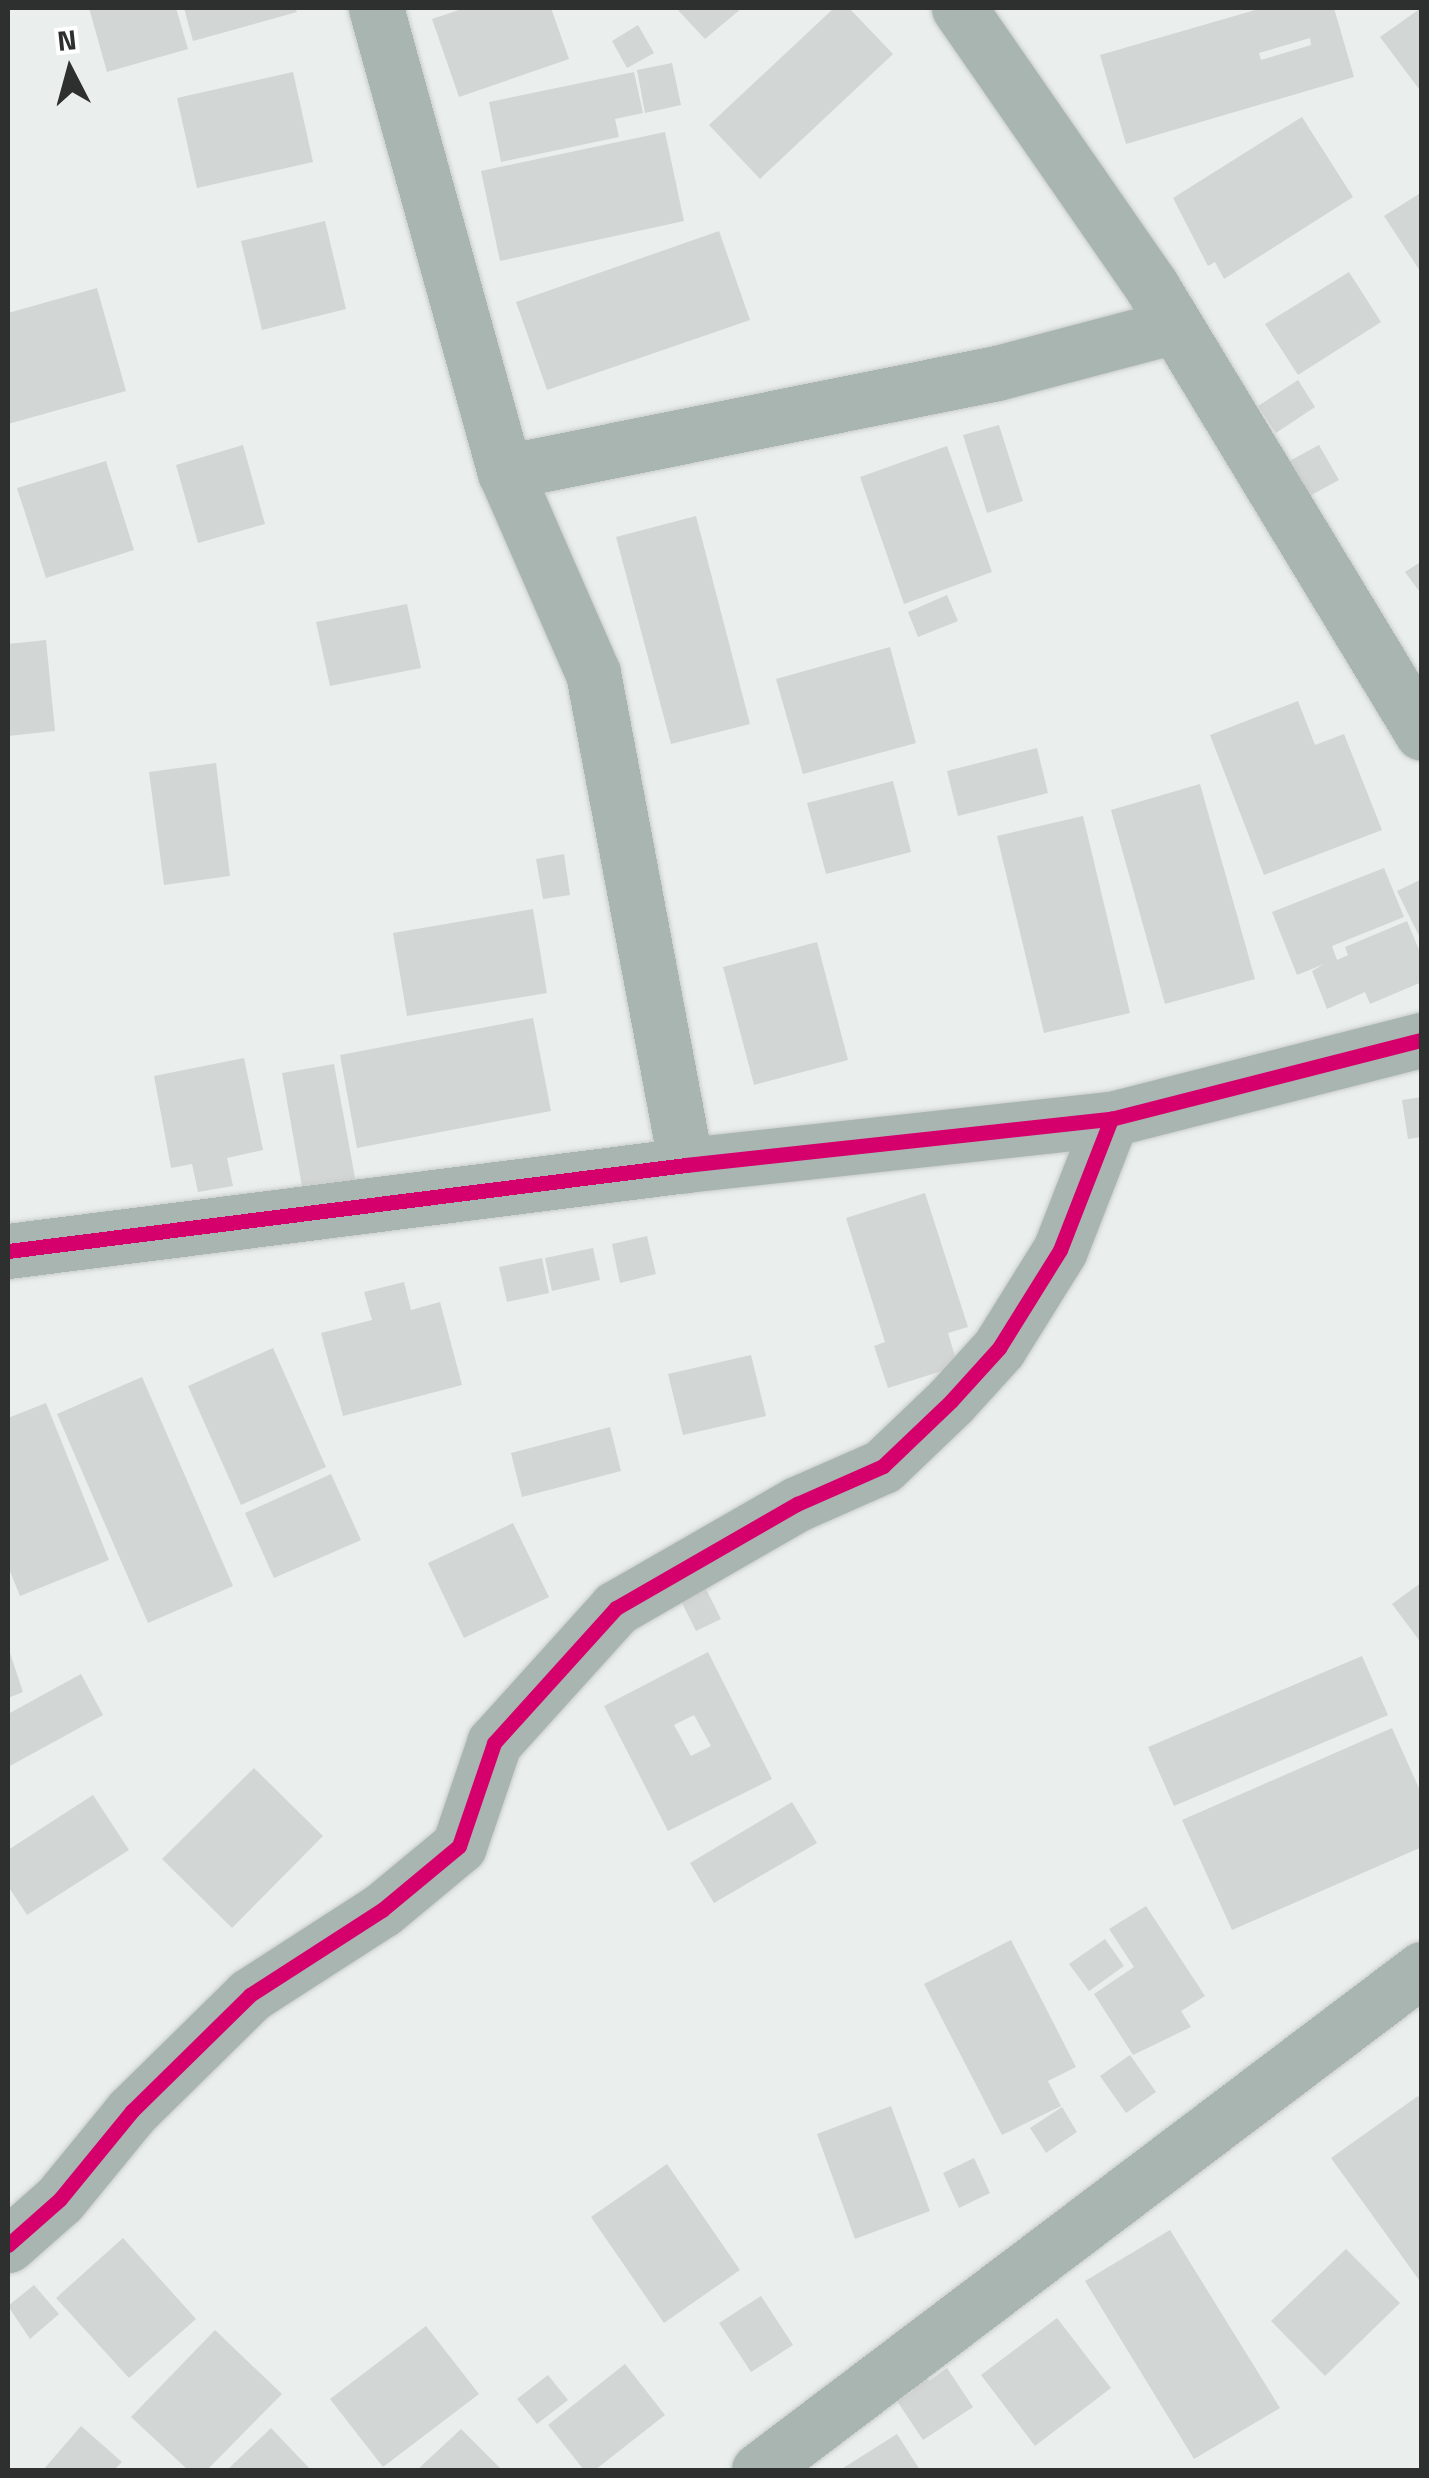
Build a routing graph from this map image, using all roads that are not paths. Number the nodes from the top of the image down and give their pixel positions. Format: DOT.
graph roads {
  1 [pos="376,8"];
  2 [pos="960,8"];
  3 [pos="1175,326"];
  4 [pos="505,472"];
  5 [pos="1422,733"];
  6 [pos="1422,1040"];
  7 [pos="1112,1119"];
  8 [pos="686,1165"];
  9 [pos="8,1251"];
  10 [pos="1422,1969"];
  11 [pos="8,2245"];
  12 [pos="759,2470"];
  1 -- 4 [label="street"];
  2 -- 3 [label="street"];
  3 -- 4 [label="street"];
  3 -- 5 [label="street"];
  4 -- 8 [label="street"];
  6 -- 7 [label="street"];
  7 -- 8 [label="street"];
  7 -- 11 [label="street"];
  8 -- 9 [label="street"];
  10 -- 12 [label="street"];
}
